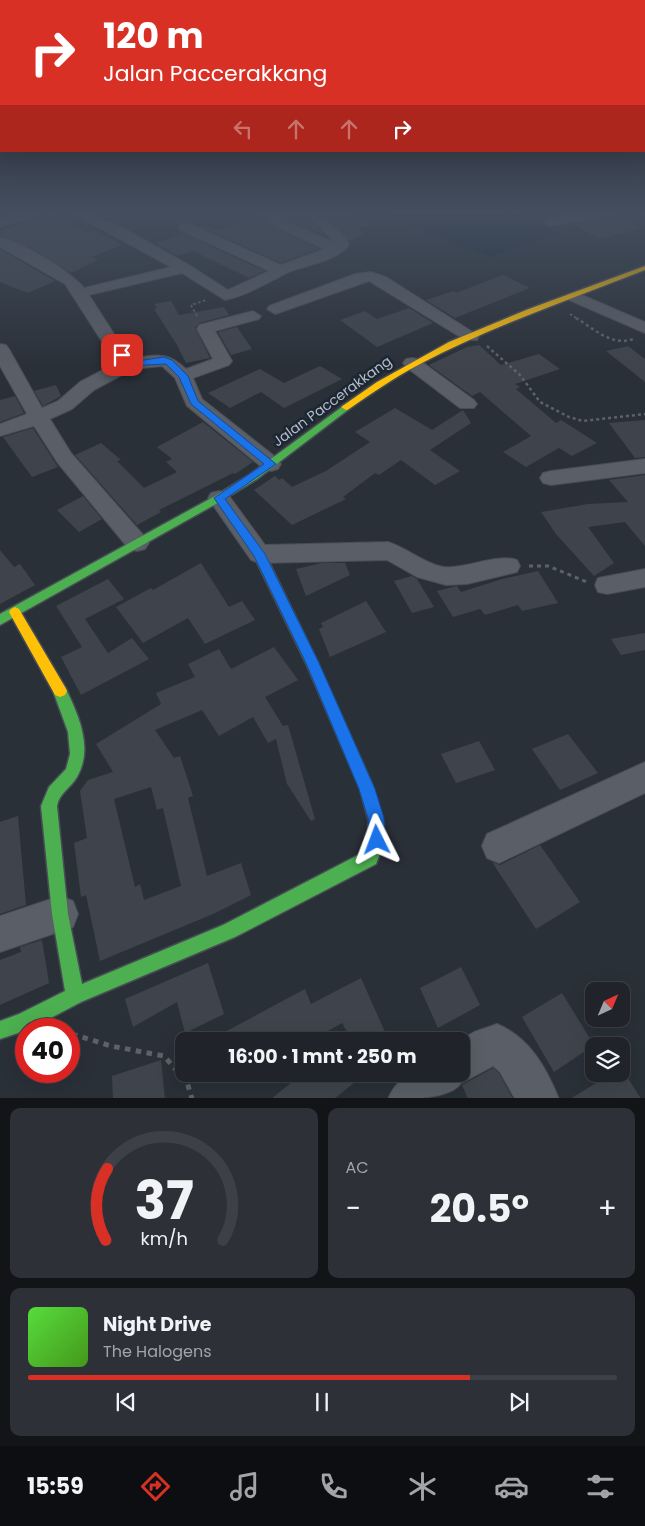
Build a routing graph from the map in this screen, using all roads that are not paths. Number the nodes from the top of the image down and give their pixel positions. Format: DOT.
graph roads {
  1 [pos="43,264"];
  2 [pos="177,264"];
  3 [pos="266,264"];
  4 [pos="301,264"];
  5 [pos="184,268"];
  6 [pos="645,268"];
  7 [pos="281,271"];
  8 [pos="80,293"];
  9 [pos="574,297"];
  10 [pos="275,309"];
  11 [pos="252,316"];
  12 [pos="641,333"];
  13 [pos="471,336"];
  14 [pos="0,349"];
  15 [pos="412,363"];
  16 [pos="129,364"];
  17 [pos="184,376"];
  18 [pos="467,404"];
  19 [pos="38,418"];
  20 [pos="0,430"];
  21 [pos="270,464"];
  22 [pos="645,466"];
  23 [pos="551,478"];
  24 [pos="219,498"];
  25 [pos="137,543"];
  26 [pos="259,554"];
  27 [pos="508,566"];
  28 [pos="645,578"];
  29 [pos="607,585"];
  30 [pos="15,612"];
  31 [pos="0,620"];
  32 [pos="645,777"];
  33 [pos="499,846"];
  34 [pos="60,914"];
  35 [pos="0,934"];
  36 [pos="75,996"];
  37 [pos="0,1030"];
  38 [pos="470,1057"];
  39 [pos="432,1082"];
  40 [pos="409,1098"];
  41 [pos="538,1098"];
  1 -- 8 [label="street"];
  2 -- 5 [label="street"];
  3 -- 7 [label="street"];
  4 -- 7 [label="street"];
  5 -- 7 [label="street"];
  5 -- 8 [label="street"];
  6 -- 9 [label="main road, Jalan Paccerakkang"];
  8 -- 16 [label="street"];
  9 -- 12 [label="street"];
  9 -- 13 [label="main road, Jalan Paccerakkang"];
  10 -- 13 [label="street"];
  11 -- 17 [label="street"];
  13 -- 15 [label="main road, Jalan Paccerakkang"];
  14 -- 19 [label="street"];
  15 -- 18 [label="street"];
  15 -- 21 [label="main road, Jalan Paccerakkang"];
  16 -- 17 [label="street"];
  16 -- 19 [label="street"];
  17 -- 21 [label="street"];
  19 -- 20 [label="street"];
  19 -- 25 [label="street"];
  21 -- 24 [label="main road, Jalan Paccerakkang"];
  22 -- 23 [label="street"];
  24 -- 25 [label="main road, Jalan Paccerakkang"];
  24 -- 26 [label="street"];
  25 -- 30 [label="main road, Jalan Paccerakkang"];
  26 -- 27 [label="street"];
  26 -- 36 [label="main road"];
  28 -- 29 [label="street"];
  30 -- 31 [label="main road, Jalan Paccerakkang"];
  30 -- 34 [label="main road"];
  32 -- 33 [label="street"];
  34 -- 35 [label="street"];
  34 -- 36 [label="main road"];
  36 -- 37 [label="main road"];
  38 -- 41 [label="street"];
  39 -- 40 [label="street"];
}
